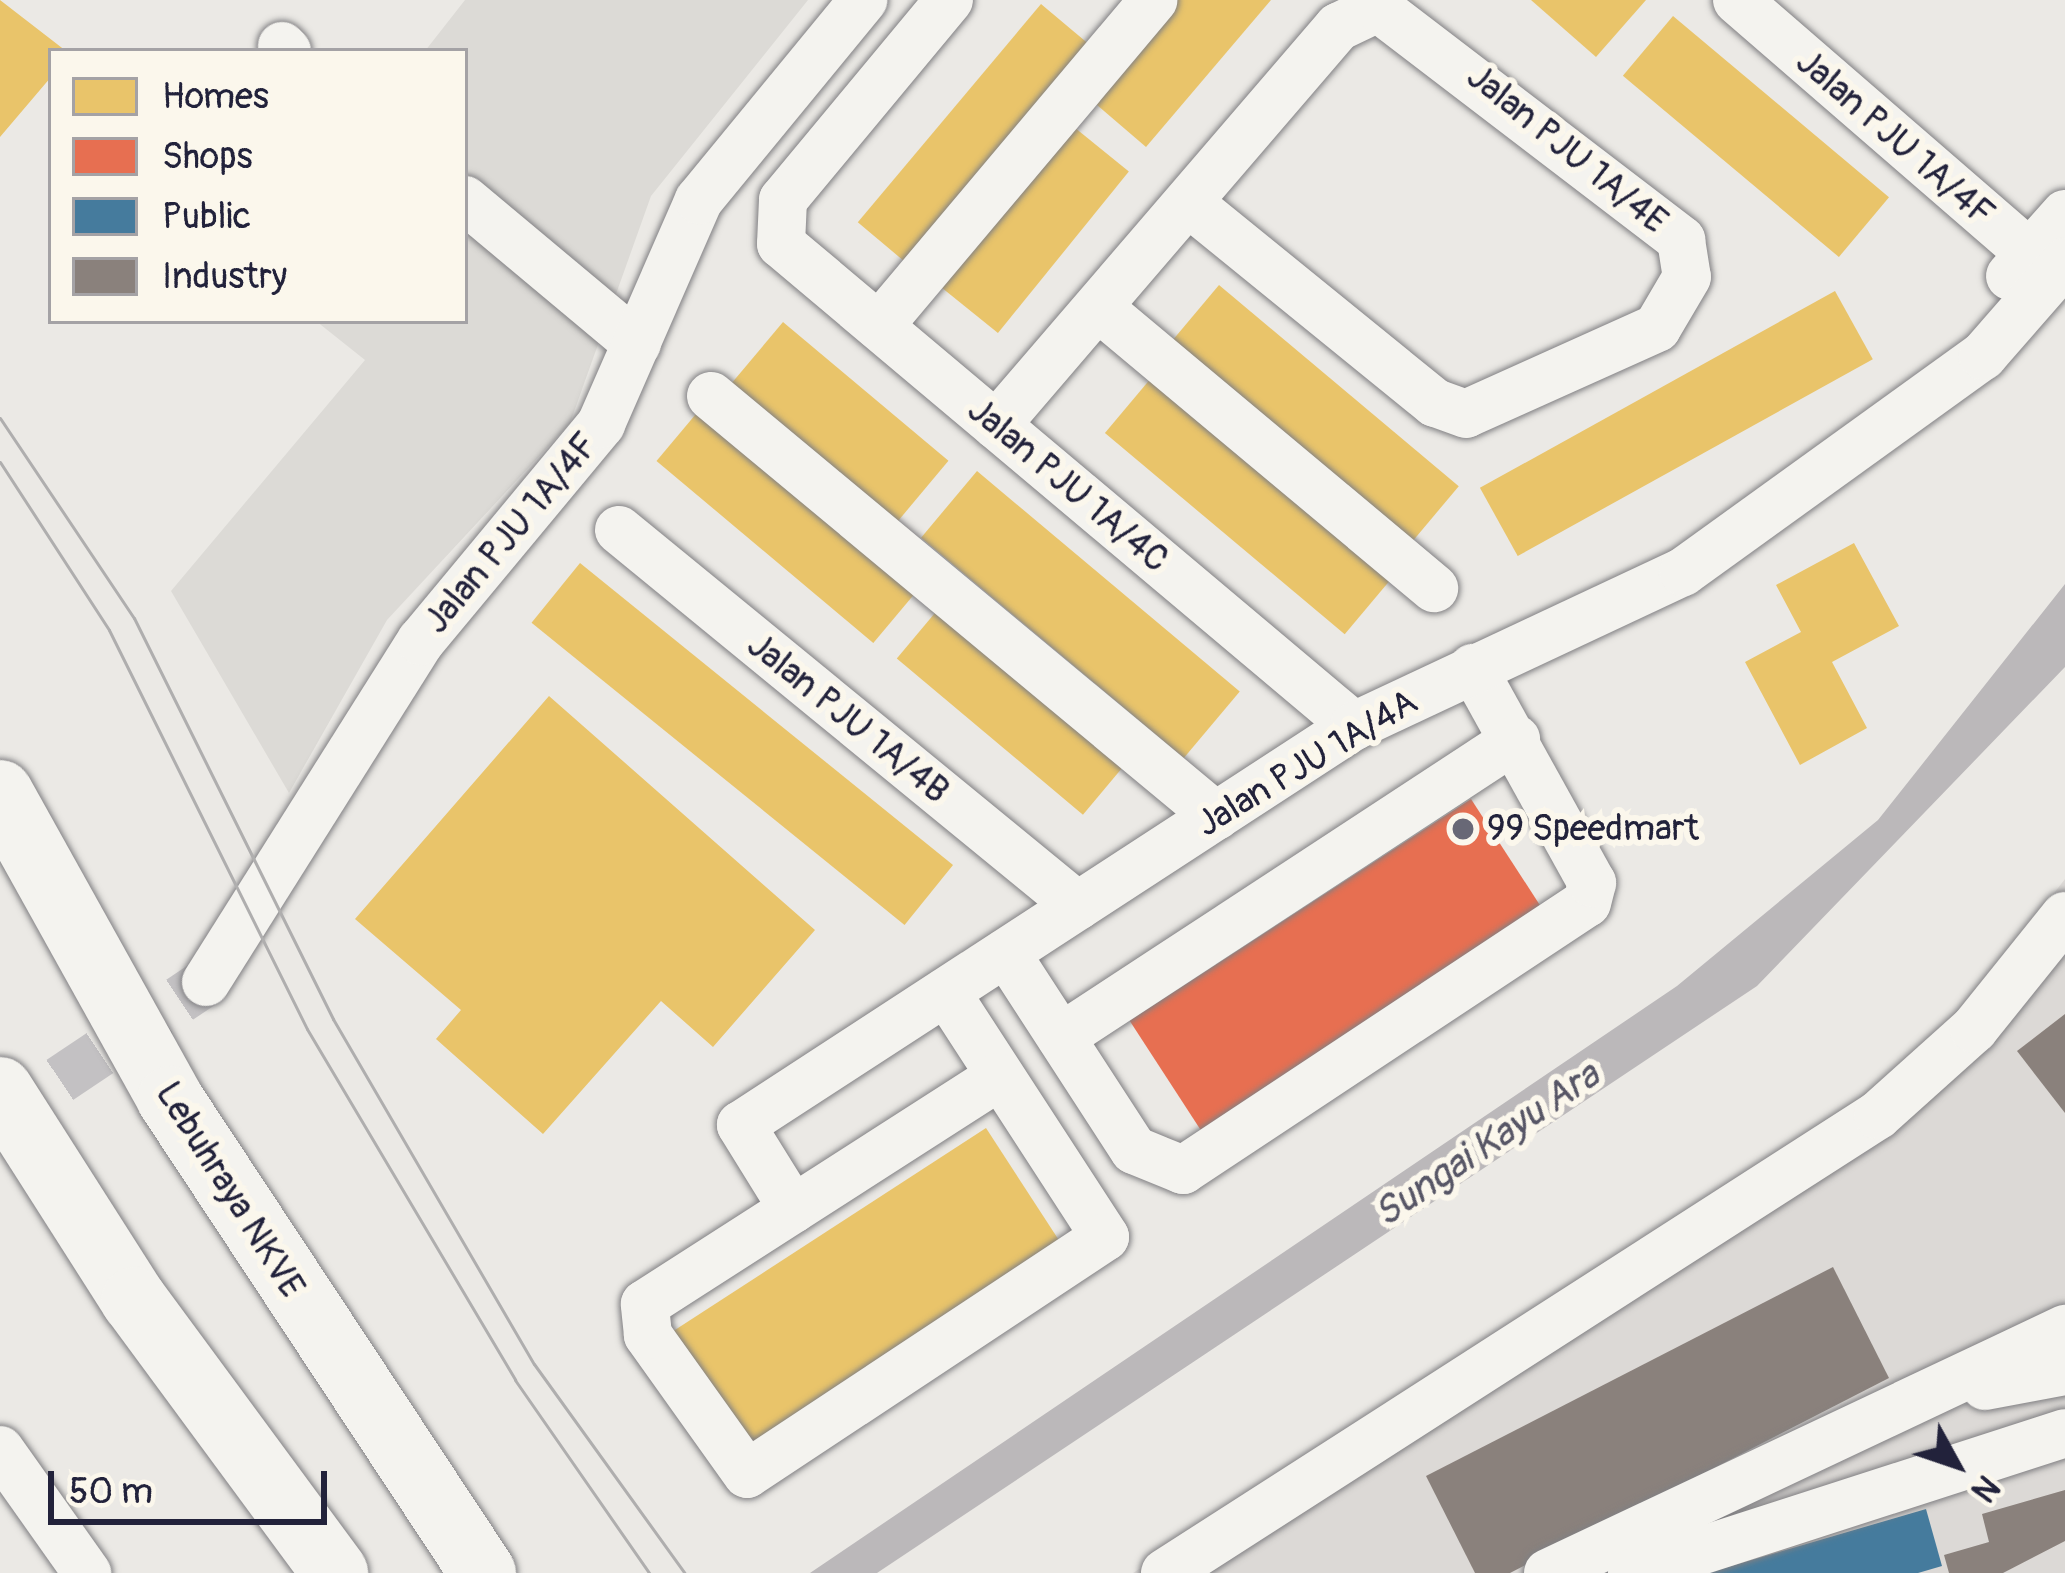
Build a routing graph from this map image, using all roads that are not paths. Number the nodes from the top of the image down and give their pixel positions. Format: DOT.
graph roads {
  1 [pos="862,0"];
  2 [pos="949,0"];
  3 [pos="1154,0"];
  4 [pos="1737,0"];
  5 [pos="2065,199"];
  6 [pos="468,203"];
  7 [pos="1189,203"];
  8 [pos="1978,211"];
  9 [pos="2065,214"];
  10 [pos="2049,264"];
  11 [pos="1985,304"];
  12 [pos="1099,308"];
  13 [pos="879,326"];
  14 [pos="637,344"];
  15 [pos="1940,379"];
  16 [pos="711,396"];
  17 [pos="996,425"];
  18 [pos="619,530"];
  19 [pos="1434,588"];
  20 [pos="1473,668"];
  21 [pos="1354,726"];
  22 [pos="1516,739"];
  23 [pos="0,793"];
  24 [pos="1216,816"];
  25 [pos="1078,906"];
  26 [pos="2065,916"];
  27 [pos="1006,953"];
  28 [pos="212,966"];
  29 [pos="946,992"];
  30 [pos="1061,1037"];
  31 [pos="998,1077"];
  32 [pos="0,1090"];
  33 [pos="793,1209"];
  34 [pos="2065,1328"];
  35 [pos="2065,1370"];
  36 [pos="1916,1400"];
  37 [pos="2065,1433"];
  38 [pos="0,1450"];
  39 [pos="87,1573"];
  40 [pos="335,1573"];
  41 [pos="483,1573"];
  42 [pos="1165,1573"];
  43 [pos="1548,1573"];
  44 [pos="1632,1573"];
  1 -- 14 [label="street, Jalan PJU 1A/4F"];
  2 -- 13 [label="street, Jalan PJU 1A/4C"];
  3 -- 13 [label="street"];
  4 -- 8 [label="street, Jalan PJU 1A/4F"];
  5 -- 8 [label="street"];
  6 -- 14 [label="street"];
  7 -- 7 [label="street, Jalan PJU 1A/4E"];
  7 -- 12 [label="street, Jalan PJU 1A/4E"];
  8 -- 10 [label="street, Jalan PJU 1A/4F"];
  8 -- 11 [label="street"];
  9 -- 10 [label="street, Jalan PJU 1A/4A"];
  10 -- 11 [label="street, Jalan PJU 1A/4A"];
  10 -- 15 [label="street, Jalan PJU 1A/4A"];
  11 -- 15 [label="street, Jalan PJU 1A/4A"];
  12 -- 17 [label="street, Jalan PJU 1A/4E"];
  12 -- 19 [label="street"];
  13 -- 17 [label="street, Jalan PJU 1A/4C"];
  14 -- 28 [label="street, Jalan PJU 1A/4F"];
  15 -- 20 [label="street, Jalan PJU 1A/4A"];
  16 -- 24 [label="street"];
  17 -- 21 [label="street, Jalan PJU 1A/4C"];
  18 -- 25 [label="street, Jalan PJU 1A/4B"];
  20 -- 21 [label="street, Jalan PJU 1A/4A"];
  20 -- 22 [label="street"];
  21 -- 24 [label="street, Jalan PJU 1A/4A"];
  22 -- 30 [label="street"];
  22 -- 30 [label="street"];
  23 -- 41 [label="highway, Lebuhraya NKVE"];
  24 -- 25 [label="street, Jalan PJU 1A/4A"];
  25 -- 27 [label="street, Jalan PJU 1A/4A"];
  26 -- 42 [label="street"];
  27 -- 29 [label="street, Jalan PJU 1A/4A"];
  27 -- 30 [label="street"];
  29 -- 31 [label="street"];
  29 -- 33 [label="street, Jalan PJU 1A/4A"];
  31 -- 33 [label="street"];
  31 -- 33 [label="street"];
  32 -- 40 [label="highway"];
  34 -- 36 [label="street"];
  35 -- 36 [label="street"];
  36 -- 43 [label="street"];
  37 -- 44 [label="street"];
  38 -- 39 [label="street"];
}
